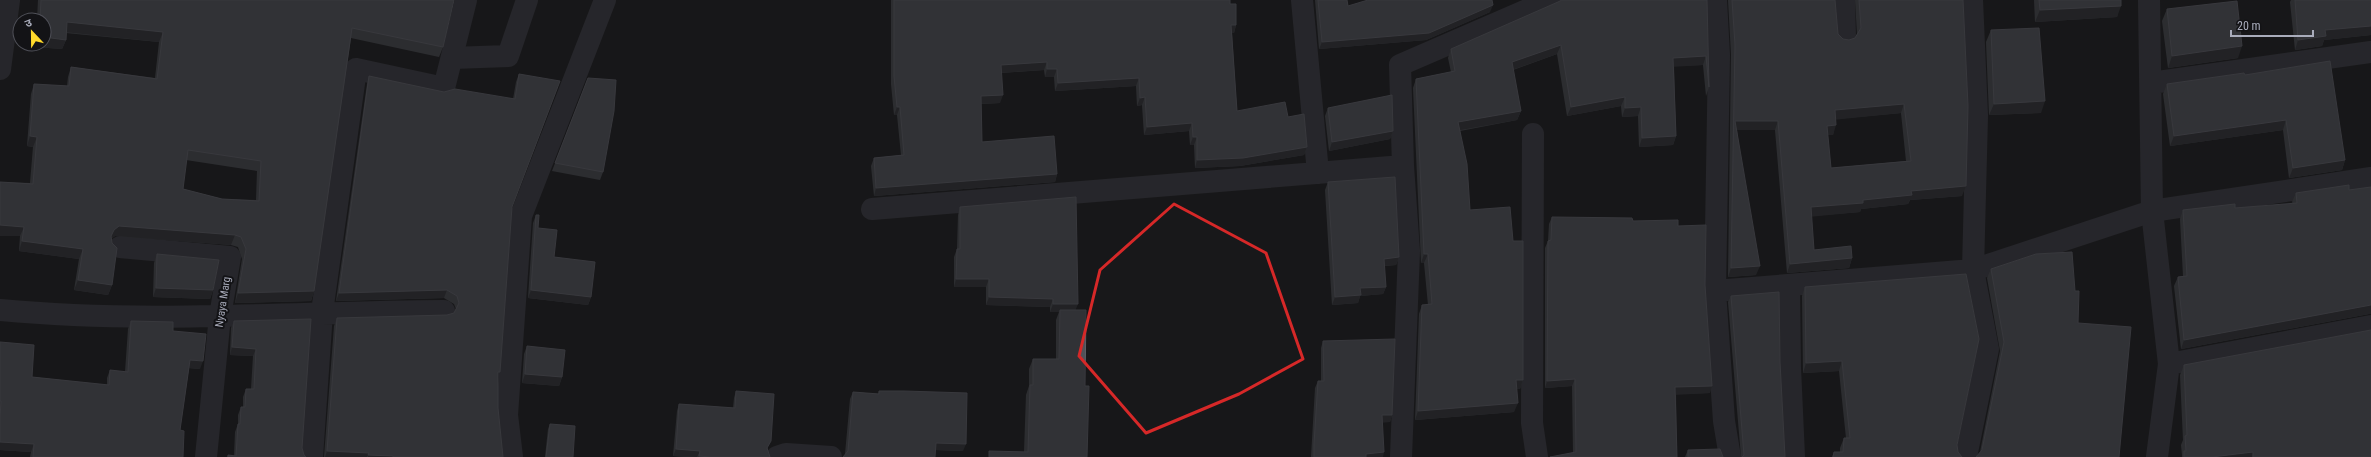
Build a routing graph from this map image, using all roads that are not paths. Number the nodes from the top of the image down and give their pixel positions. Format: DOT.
graph roads {
  1 [pos="9,0"];
  2 [pos="466,0"];
  3 [pos="527,0"];
  4 [pos="605,0"];
  5 [pos="1302,0"];
  6 [pos="1550,0"];
  7 [pos="1716,0"];
  8 [pos="1844,0"];
  9 [pos="1972,0"];
  10 [pos="2149,0"];
  11 [pos="1845,37"];
  12 [pos="2371,52"];
  13 [pos="452,58"];
  14 [pos="0,69"];
  15 [pos="2151,83"];
  16 [pos="1533,134"];
  17 [pos="1403,166"];
  18 [pos="1318,173"];
  19 [pos="2371,178"];
  20 [pos="872,209"];
  21 [pos="2152,211"];
  22 [pos="120,247"];
  23 [pos="1973,270"];
  24 [pos="1789,287"];
  25 [pos="1715,291"];
  26 [pos="0,310"];
  27 [pos="444,311"];
  28 [pos="322,312"];
  29 [pos="220,316"];
  30 [pos="2371,326"];
  31 [pos="2168,364"];
  32 [pos="206,457"];
  33 [pos="312,457"];
  34 [pos="512,457"];
  35 [pos="777,457"];
  36 [pos="831,457"];
  37 [pos="1400,457"];
  38 [pos="1538,457"];
  39 [pos="1730,457"];
  40 [pos="1794,457"];
  41 [pos="1966,457"];
  42 [pos="2157,457"];
  1 -- 14 [label="street"];
  2 -- 13 [label="street"];
  3 -- 13 [label="street"];
  4 -- 34 [label="street"];
  5 -- 18 [label="street"];
  6 -- 17 [label="street"];
  7 -- 25 [label="street"];
  8 -- 11 [label="street"];
  9 -- 23 [label="street"];
  10 -- 15 [label="street"];
  12 -- 15 [label="street"];
  13 -- 28 [label="street"];
  15 -- 21 [label="street"];
  16 -- 38 [label="street"];
  17 -- 18 [label="street"];
  17 -- 37 [label="street"];
  18 -- 20 [label="street"];
  19 -- 21 [label="street"];
  21 -- 23 [label="street"];
  21 -- 31 [label="street"];
  22 -- 29 [label="street, Nyaya Marg"];
  23 -- 24 [label="street"];
  23 -- 41 [label="street"];
  24 -- 25 [label="street"];
  24 -- 40 [label="street"];
  25 -- 39 [label="street"];
  26 -- 29 [label="street"];
  27 -- 28 [label="street"];
  28 -- 29 [label="street"];
  28 -- 33 [label="street"];
  29 -- 32 [label="street, Nyaya Marg"];
  30 -- 31 [label="street"];
  31 -- 42 [label="street"];
  35 -- 36 [label="street"];
}
